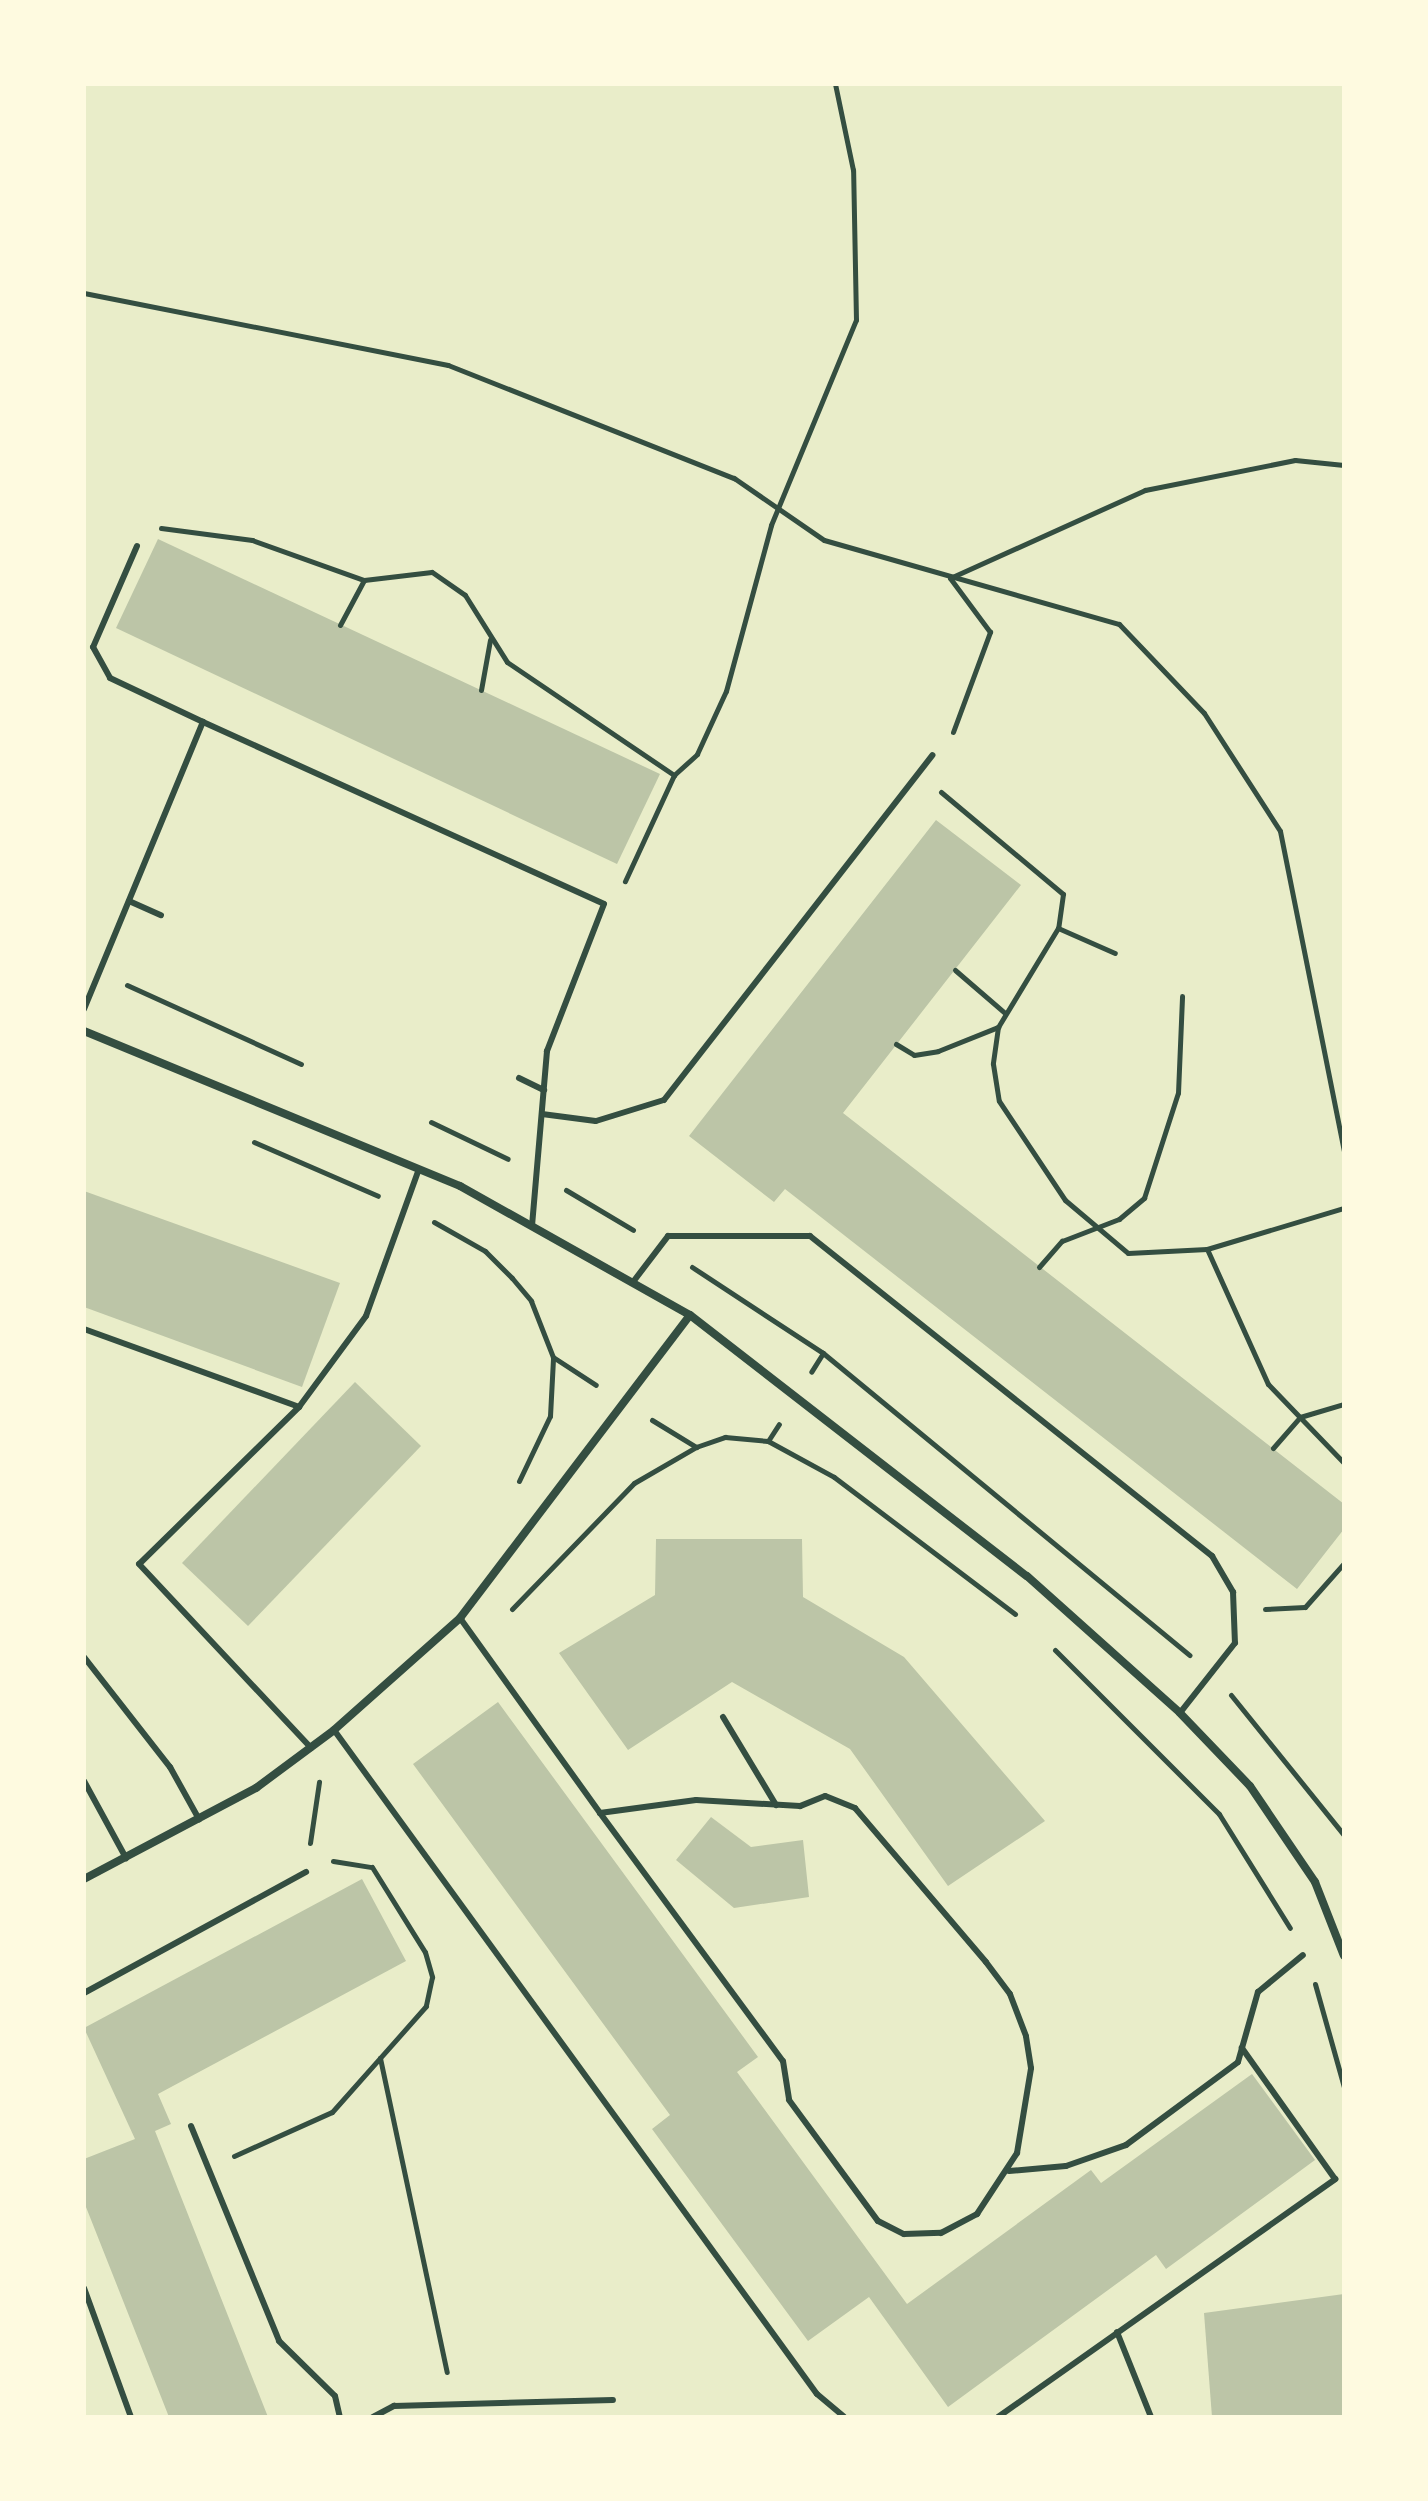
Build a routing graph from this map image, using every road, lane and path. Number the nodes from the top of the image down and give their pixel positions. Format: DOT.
graph roads {
  1 [pos="835,84"];
  2 [pos="84,293"];
  3 [pos="1344,465"];
  4 [pos="781,511"];
  5 [pos="137,546"];
  6 [pos="950,578"];
  7 [pos="364,580"];
  8 [pos="340,625"];
  9 [pos="490,639"];
  10 [pos="481,690"];
  11 [pos="203,722"];
  12 [pos="933,755"];
  13 [pos="918,774"];
  14 [pos="674,775"];
  15 [pos="129,901"];
  16 [pos="604,904"];
  17 [pos="161,915"];
  18 [pos="1058,928"];
  19 [pos="1115,953"];
  20 [pos="955,970"];
  21 [pos="99,972"];
  22 [pos="1182,996"];
  23 [pos="84,1009"];
  24 [pos="1005,1014"];
  25 [pos="998,1027"];
  26 [pos="84,1031"];
  27 [pos="896,1044"];
  28 [pos="301,1064"];
  29 [pos="519,1078"];
  30 [pos="544,1090"];
  31 [pos="542,1114"];
  32 [pos="1344,1151"];
  33 [pos="419,1169"];
  34 [pos="1344,1208"];
  35 [pos="532,1225"];
  36 [pos="1089,1225"];
  37 [pos="1207,1249"];
  38 [pos="1039,1267"];
  39 [pos="633,1282"];
  40 [pos="690,1315"];
  41 [pos="84,1329"];
  42 [pos="823,1353"];
  43 [pos="553,1357"];
  44 [pos="1344,1404"];
  45 [pos="299,1407"];
  46 [pos="1300,1417"];
  47 [pos="768,1441"];
  48 [pos="1273,1448"];
  49 [pos="1344,1463"];
  50 [pos="510,1496"];
  51 [pos="1344,1563"];
  52 [pos="1234,1610"];
  53 [pos="1019,1617"];
  54 [pos="460,1618"];
  55 [pos="1043,1637"];
  56 [pos="84,1657"];
  57 [pos="1211,1673"];
  58 [pos="1180,1713"];
  59 [pos="723,1717"];
  60 [pos="334,1730"];
  61 [pos="311,1748"];
  62 [pos="84,1781"];
  63 [pos="320,1781"];
  64 [pos="776,1805"];
  65 [pos="600,1813"];
  66 [pos="199,1819"];
  67 [pos="1344,1835"];
  68 [pos="126,1859"];
  69 [pos="306,1872"];
  70 [pos="84,1879"];
  71 [pos="1303,1955"];
  72 [pos="1344,1956"];
  73 [pos="84,1993"];
  74 [pos="1242,2048"];
  75 [pos="380,2058"];
  76 [pos="1344,2087"];
  77 [pos="191,2126"];
  78 [pos="207,2166"];
  79 [pos="1009,2171"];
  80 [pos="84,2288"];
  81 [pos="1117,2332"];
  82 [pos="613,2400"];
  83 [pos="447,2404"];
  84 [pos="131,2417"];
  85 [pos="340,2417"];
  86 [pos="373,2417"];
  87 [pos="844,2417"];
  88 [pos="998,2417"];
  89 [pos="1151,2417"];
  1 -- 4 [label="path"];
  2 -- 4 [label="path"];
  3 -- 6 [label="path"];
  4 -- 6 [label="path"];
  4 -- 14 [label="path"];
  5 -- 7 [label="path"];
  5 -- 11 [label="lane"];
  6 -- 12 [label="path"];
  6 -- 32 [label="path"];
  7 -- 8 [label="path"];
  7 -- 9 [label="path"];
  9 -- 10 [label="path"];
  9 -- 14 [label="path"];
  11 -- 15 [label="lane"];
  11 -- 16 [label="lane"];
  12 -- 13 [label="lane"];
  13 -- 18 [label="path"];
  13 -- 31 [label="lane"];
  14 -- 16 [label="path"];
  15 -- 17 [label="lane"];
  15 -- 21 [label="lane"];
  16 -- 30 [label="lane"];
  18 -- 19 [label="path"];
  18 -- 24 [label="path"];
  20 -- 24 [label="path"];
  21 -- 23 [label="lane"];
  21 -- 28 [label="path"];
  22 -- 36 [label="path"];
  24 -- 25 [label="path"];
  25 -- 27 [label="path"];
  25 -- 36 [label="path"];
  26 -- 33 [label="street"];
  29 -- 30 [label="lane"];
  30 -- 31 [label="lane"];
  31 -- 35 [label="lane"];
  33 -- 35 [label="street"];
  33 -- 45 [label="lane"];
  34 -- 37 [label="path"];
  35 -- 39 [label="street"];
  36 -- 37 [label="path"];
  36 -- 38 [label="path"];
  37 -- 46 [label="path"];
  39 -- 40 [label="street"];
  39 -- 52 [label="lane"];
  40 -- 54 [label="street"];
  40 -- 58 [label="street"];
  41 -- 45 [label="lane"];
  42 -- 57 [label="path"];
  43 -- 50 [label="path"];
  44 -- 46 [label="path"];
  45 -- 61 [label="lane"];
  46 -- 48 [label="path"];
  46 -- 49 [label="path"];
  47 -- 53 [label="path"];
  51 -- 52 [label="path"];
  52 -- 57 [label="lane"];
  54 -- 60 [label="street"];
  54 -- 65 [label="lane"];
  55 -- 71 [label="path"];
  56 -- 66 [label="lane"];
  57 -- 58 [label="lane"];
  57 -- 67 [label="path"];
  58 -- 72 [label="street"];
  59 -- 64 [label="lane"];
  60 -- 61 [label="street"];
  60 -- 87 [label="lane"];
  61 -- 66 [label="street"];
  62 -- 68 [label="lane"];
  63 -- 69 [label="path"];
  64 -- 65 [label="lane"];
  64 -- 79 [label="lane"];
  65 -- 79 [label="lane"];
  66 -- 68 [label="street"];
  68 -- 70 [label="street"];
  69 -- 73 [label="lane"];
  69 -- 75 [label="path"];
  71 -- 74 [label="lane"];
  71 -- 76 [label="path"];
  74 -- 79 [label="lane"];
  74 -- 81 [label="lane"];
  75 -- 78 [label="path"];
  75 -- 83 [label="path"];
  77 -- 78 [label="lane"];
  78 -- 85 [label="lane"];
  80 -- 84 [label="lane"];
  81 -- 88 [label="lane"];
  81 -- 89 [label="lane"];
  82 -- 83 [label="lane"];
  83 -- 86 [label="lane"];
}
